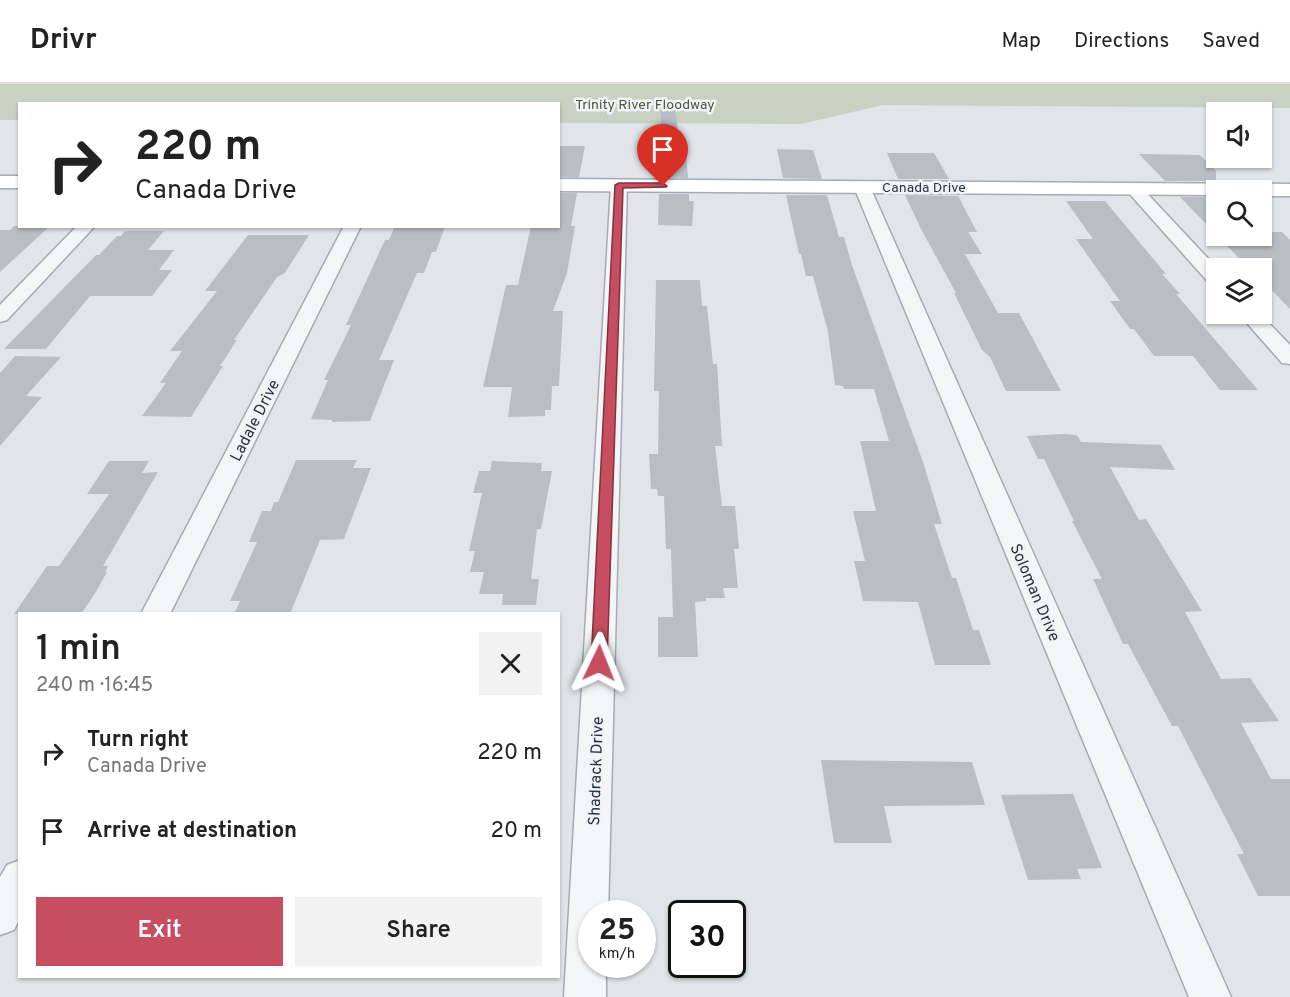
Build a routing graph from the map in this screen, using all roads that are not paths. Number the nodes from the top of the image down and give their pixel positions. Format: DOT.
graph roads {
  1 [pos="0,182"];
  2 [pos="18,182"];
  3 [pos="560,185"];
  4 [pos="619,185"];
  5 [pos="862,187"];
  6 [pos="1134,189"];
  7 [pos="1290,190"];
  8 [pos="85,228"];
  9 [pos="352,228"];
  10 [pos="1206,268"];
  11 [pos="0,316"];
  12 [pos="1258,324"];
  13 [pos="1290,358"];
  14 [pos="156,612"];
  15 [pos="18,882"];
  16 [pos="0,916"];
  17 [pos="585,997"];
  18 [pos="1210,997"];
  1 -- 2 [label="street"];
  3 -- 4 [label="street, Canada Drive"];
  4 -- 5 [label="street, Canada Drive"];
  4 -- 17 [label="street, Shadrack Drive"];
  5 -- 6 [label="street, Canada Drive"];
  5 -- 18 [label="street, Soloman Drive"];
  6 -- 7 [label="street, Canada Drive"];
  6 -- 10 [label="street"];
  8 -- 11 [label="street"];
  9 -- 14 [label="street, Ladale Drive"];
  12 -- 13 [label="street"];
  15 -- 16 [label="street"];
}
